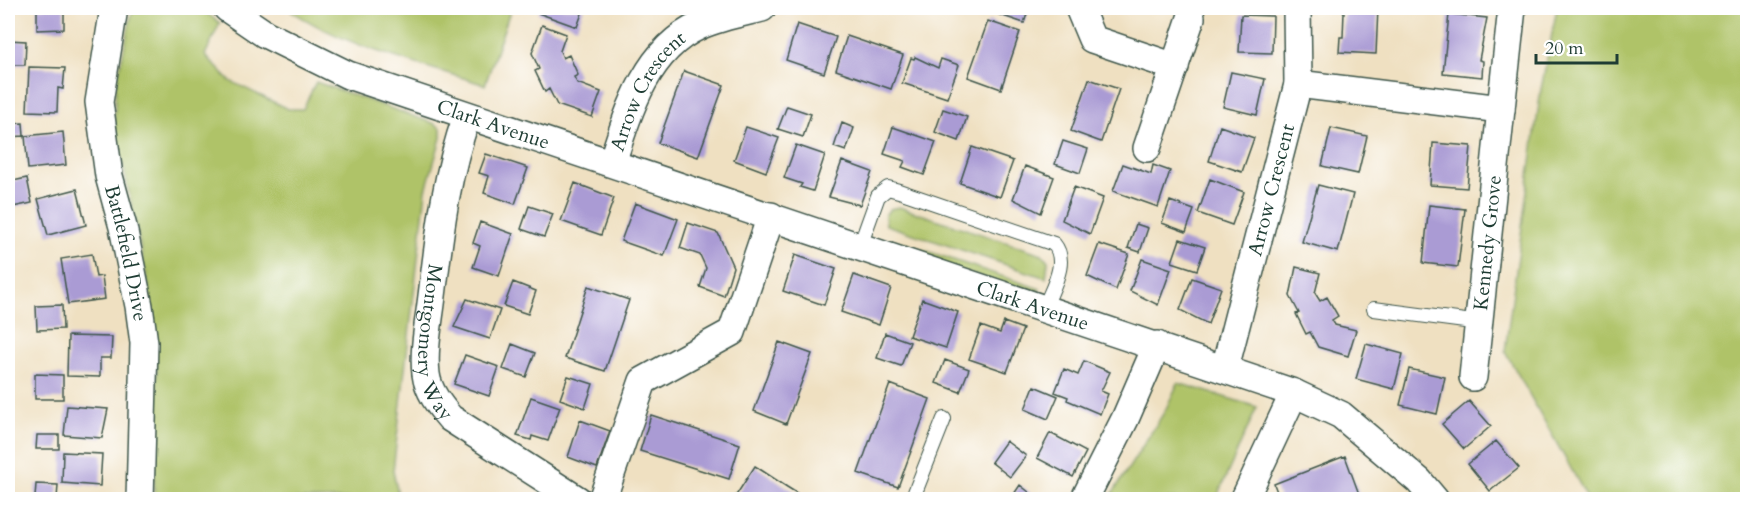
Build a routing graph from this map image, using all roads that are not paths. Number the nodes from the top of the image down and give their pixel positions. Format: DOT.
graph roads {
  1 [pos="114,8"];
  2 [pos="227,8"];
  3 [pos="762,8"];
  4 [pos="1079,8"];
  5 [pos="1298,8"];
  6 [pos="1512,8"];
  7 [pos="1191,18"];
  8 [pos="1175,67"];
  9 [pos="1298,84"];
  10 [pos="1501,109"];
  11 [pos="467,116"];
  12 [pos="1147,148"];
  13 [pos="612,163"];
  14 [pos="771,216"];
  15 [pos="860,246"];
  16 [pos="1045,308"];
  17 [pos="1374,309"];
  18 [pos="1480,323"];
  19 [pos="1157,345"];
  20 [pos="1225,368"];
  21 [pos="1473,377"];
  22 [pos="1294,393"];
  23 [pos="944,419"];
  24 [pos="140,500"];
  25 [pos="578,500"];
  26 [pos="602,500"];
  27 [pos="912,500"];
  28 [pos="1084,500"];
  29 [pos="1244,500"];
  30 [pos="1435,500"];
  1 -- 24 [label="street, Battlefield Drive"];
  2 -- 11 [label="street, Clark Avenue"];
  3 -- 13 [label="street, Arrow Crescent"];
  4 -- 8 [label="street"];
  5 -- 9 [label="street, Arrow Crescent"];
  6 -- 10 [label="street, Kennedy Grove"];
  7 -- 8 [label="street"];
  8 -- 12 [label="street"];
  9 -- 10 [label="street"];
  9 -- 20 [label="street, Arrow Crescent"];
  10 -- 18 [label="street, Kennedy Grove"];
  11 -- 13 [label="street, Clark Avenue"];
  11 -- 25 [label="street, Montgomery Way"];
  13 -- 14 [label="street, Clark Avenue"];
  14 -- 15 [label="street, Clark Avenue"];
  14 -- 26 [label="street"];
  15 -- 16 [label="street, Clark Avenue"];
  15 -- 16 [label="lane"];
  16 -- 19 [label="street, Clark Avenue"];
  17 -- 18 [label="lane"];
  18 -- 21 [label="street, Kennedy Grove"];
  19 -- 20 [label="street, Clark Avenue"];
  19 -- 28 [label="street"];
  20 -- 22 [label="street, Clark Avenue"];
  22 -- 29 [label="street"];
  22 -- 30 [label="street, Clark Avenue"];
  23 -- 27 [label="lane"];
}
